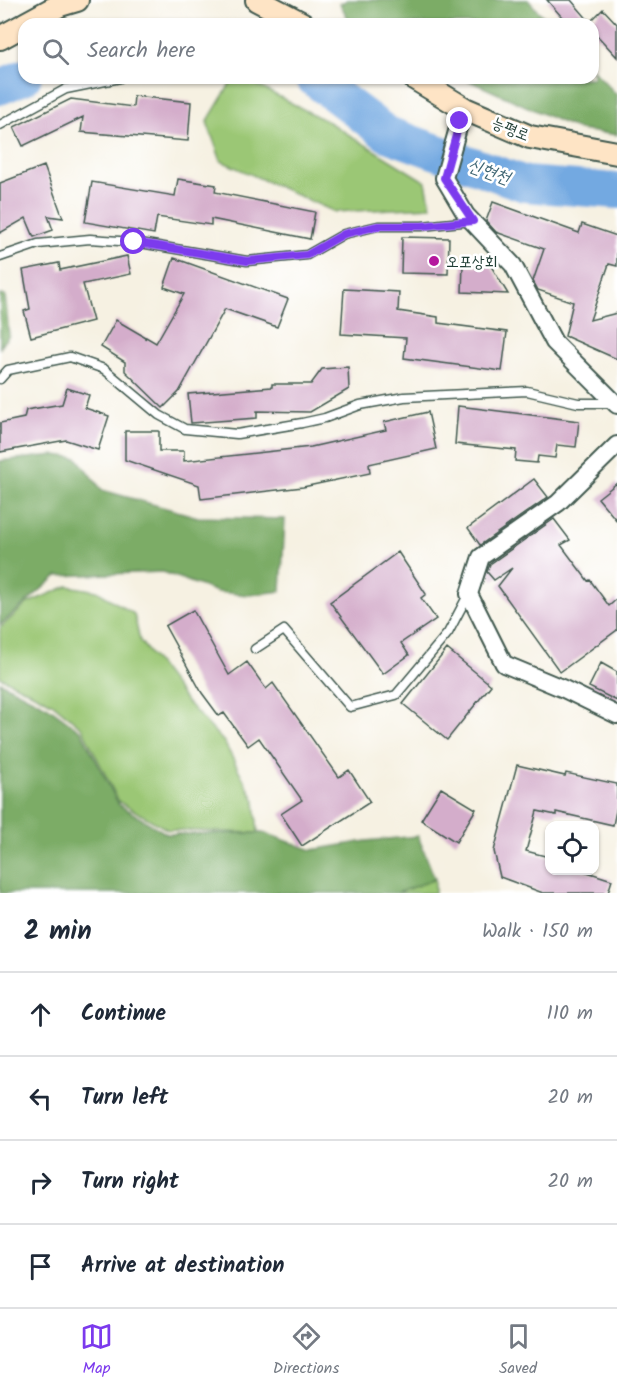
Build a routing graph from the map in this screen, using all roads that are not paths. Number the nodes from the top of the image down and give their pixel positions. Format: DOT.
graph roads {
  1 [pos="77,0"];
  2 [pos="257,0"];
  3 [pos="36,18"];
  4 [pos="292,18"];
  5 [pos="18,28"];
  6 [pos="0,38"];
  7 [pos="91,84"];
  8 [pos="422,84"];
  9 [pos="463,115"];
  10 [pos="0,125"];
  11 [pos="617,153"];
  12 [pos="473,221"];
  13 [pos="0,257"];
  14 [pos="0,379"];
  15 [pos="616,404"];
  16 [pos="617,445"];
  17 [pos="469,594"];
  18 [pos="255,649"];
  19 [pos="617,715"];
  1 -- 3 [label="main road"];
  2 -- 4 [label="main road"];
  5 -- 6 [label="main road"];
  7 -- 10 [label="lane"];
  8 -- 9 [label="main road, 능평로"];
  9 -- 11 [label="main road, 능평로"];
  9 -- 12 [label="street"];
  12 -- 13 [label="lane"];
  12 -- 15 [label="street"];
  14 -- 15 [label="lane"];
  16 -- 17 [label="street"];
  17 -- 18 [label="lane"];
  17 -- 19 [label="street"];
}
